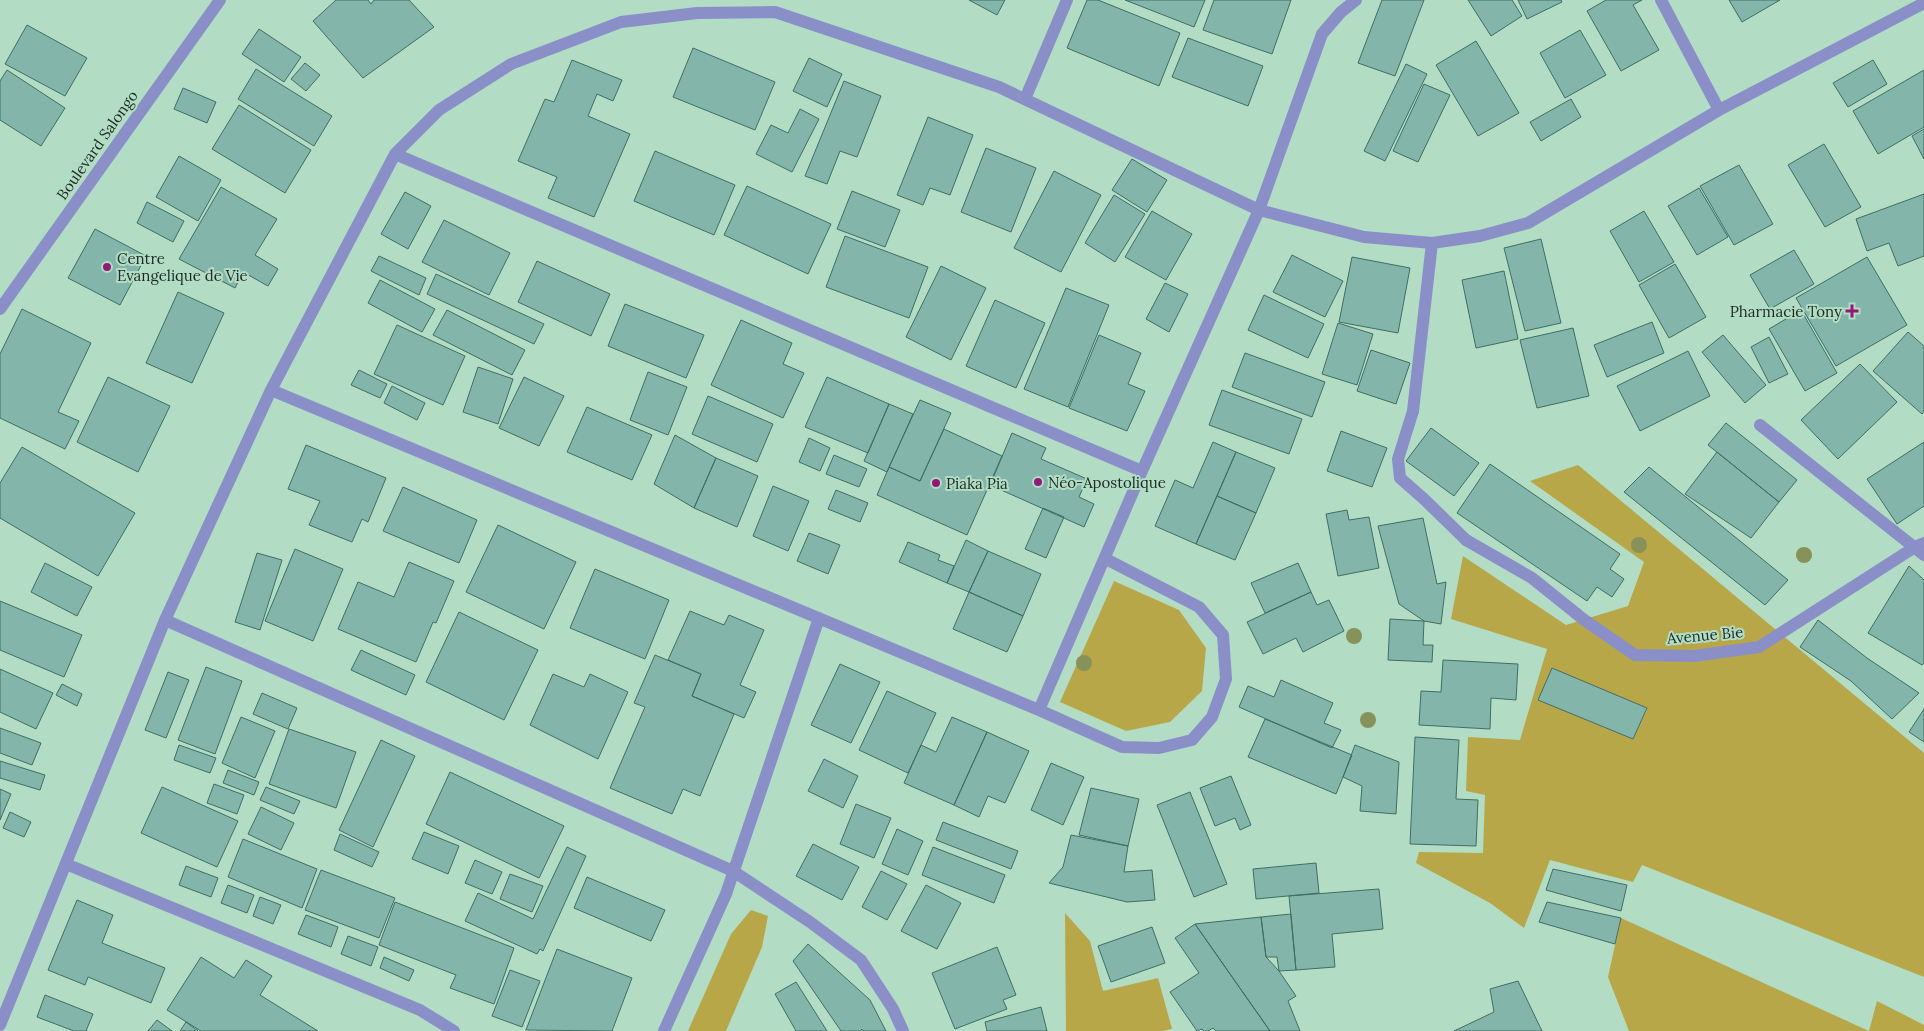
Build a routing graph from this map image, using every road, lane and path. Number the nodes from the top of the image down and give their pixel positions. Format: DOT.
graph roads {
  1 [pos="220,0"];
  2 [pos="780,0"];
  3 [pos="1067,0"];
  4 [pos="1356,0"];
  5 [pos="1661,0"];
  6 [pos="1924,3"];
  7 [pos="775,12"];
  8 [pos="1025,99"];
  9 [pos="1718,110"];
  10 [pos="396,154"];
  11 [pos="1259,210"];
  12 [pos="1432,243"];
  13 [pos="0,309"];
  14 [pos="271,390"];
  15 [pos="1760,425"];
  16 [pos="1142,471"];
  17 [pos="1921,548"];
  18 [pos="1106,559"];
  19 [pos="819,618"];
  20 [pos="165,620"];
  21 [pos="1039,710"];
  22 [pos="66,864"];
  23 [pos="733,870"];
  24 [pos="0,1025"];
  25 [pos="454,1031"];
  26 [pos="664,1031"];
  27 [pos="903,1031"];
  1 -- 13 [label="street, Boulevard Salongo"];
  2 -- 7 [label="street"];
  3 -- 8 [label="street"];
  4 -- 11 [label="street"];
  5 -- 9 [label="street"];
  6 -- 9 [label="street"];
  7 -- 8 [label="street"];
  7 -- 10 [label="street"];
  8 -- 11 [label="street"];
  9 -- 12 [label="street"];
  10 -- 14 [label="street"];
  10 -- 16 [label="street"];
  11 -- 12 [label="street"];
  11 -- 16 [label="street"];
  12 -- 17 [label="street, Avenue Bie"];
  14 -- 19 [label="street"];
  14 -- 20 [label="street"];
  15 -- 17 [label="street"];
  16 -- 18 [label="street"];
  18 -- 21 [label="street"];
  18 -- 21 [label="street"];
  19 -- 21 [label="street"];
  19 -- 23 [label="street"];
  20 -- 22 [label="street"];
  20 -- 23 [label="street"];
  22 -- 24 [label="street"];
  22 -- 25 [label="street"];
  23 -- 26 [label="street"];
  23 -- 27 [label="street"];
}
